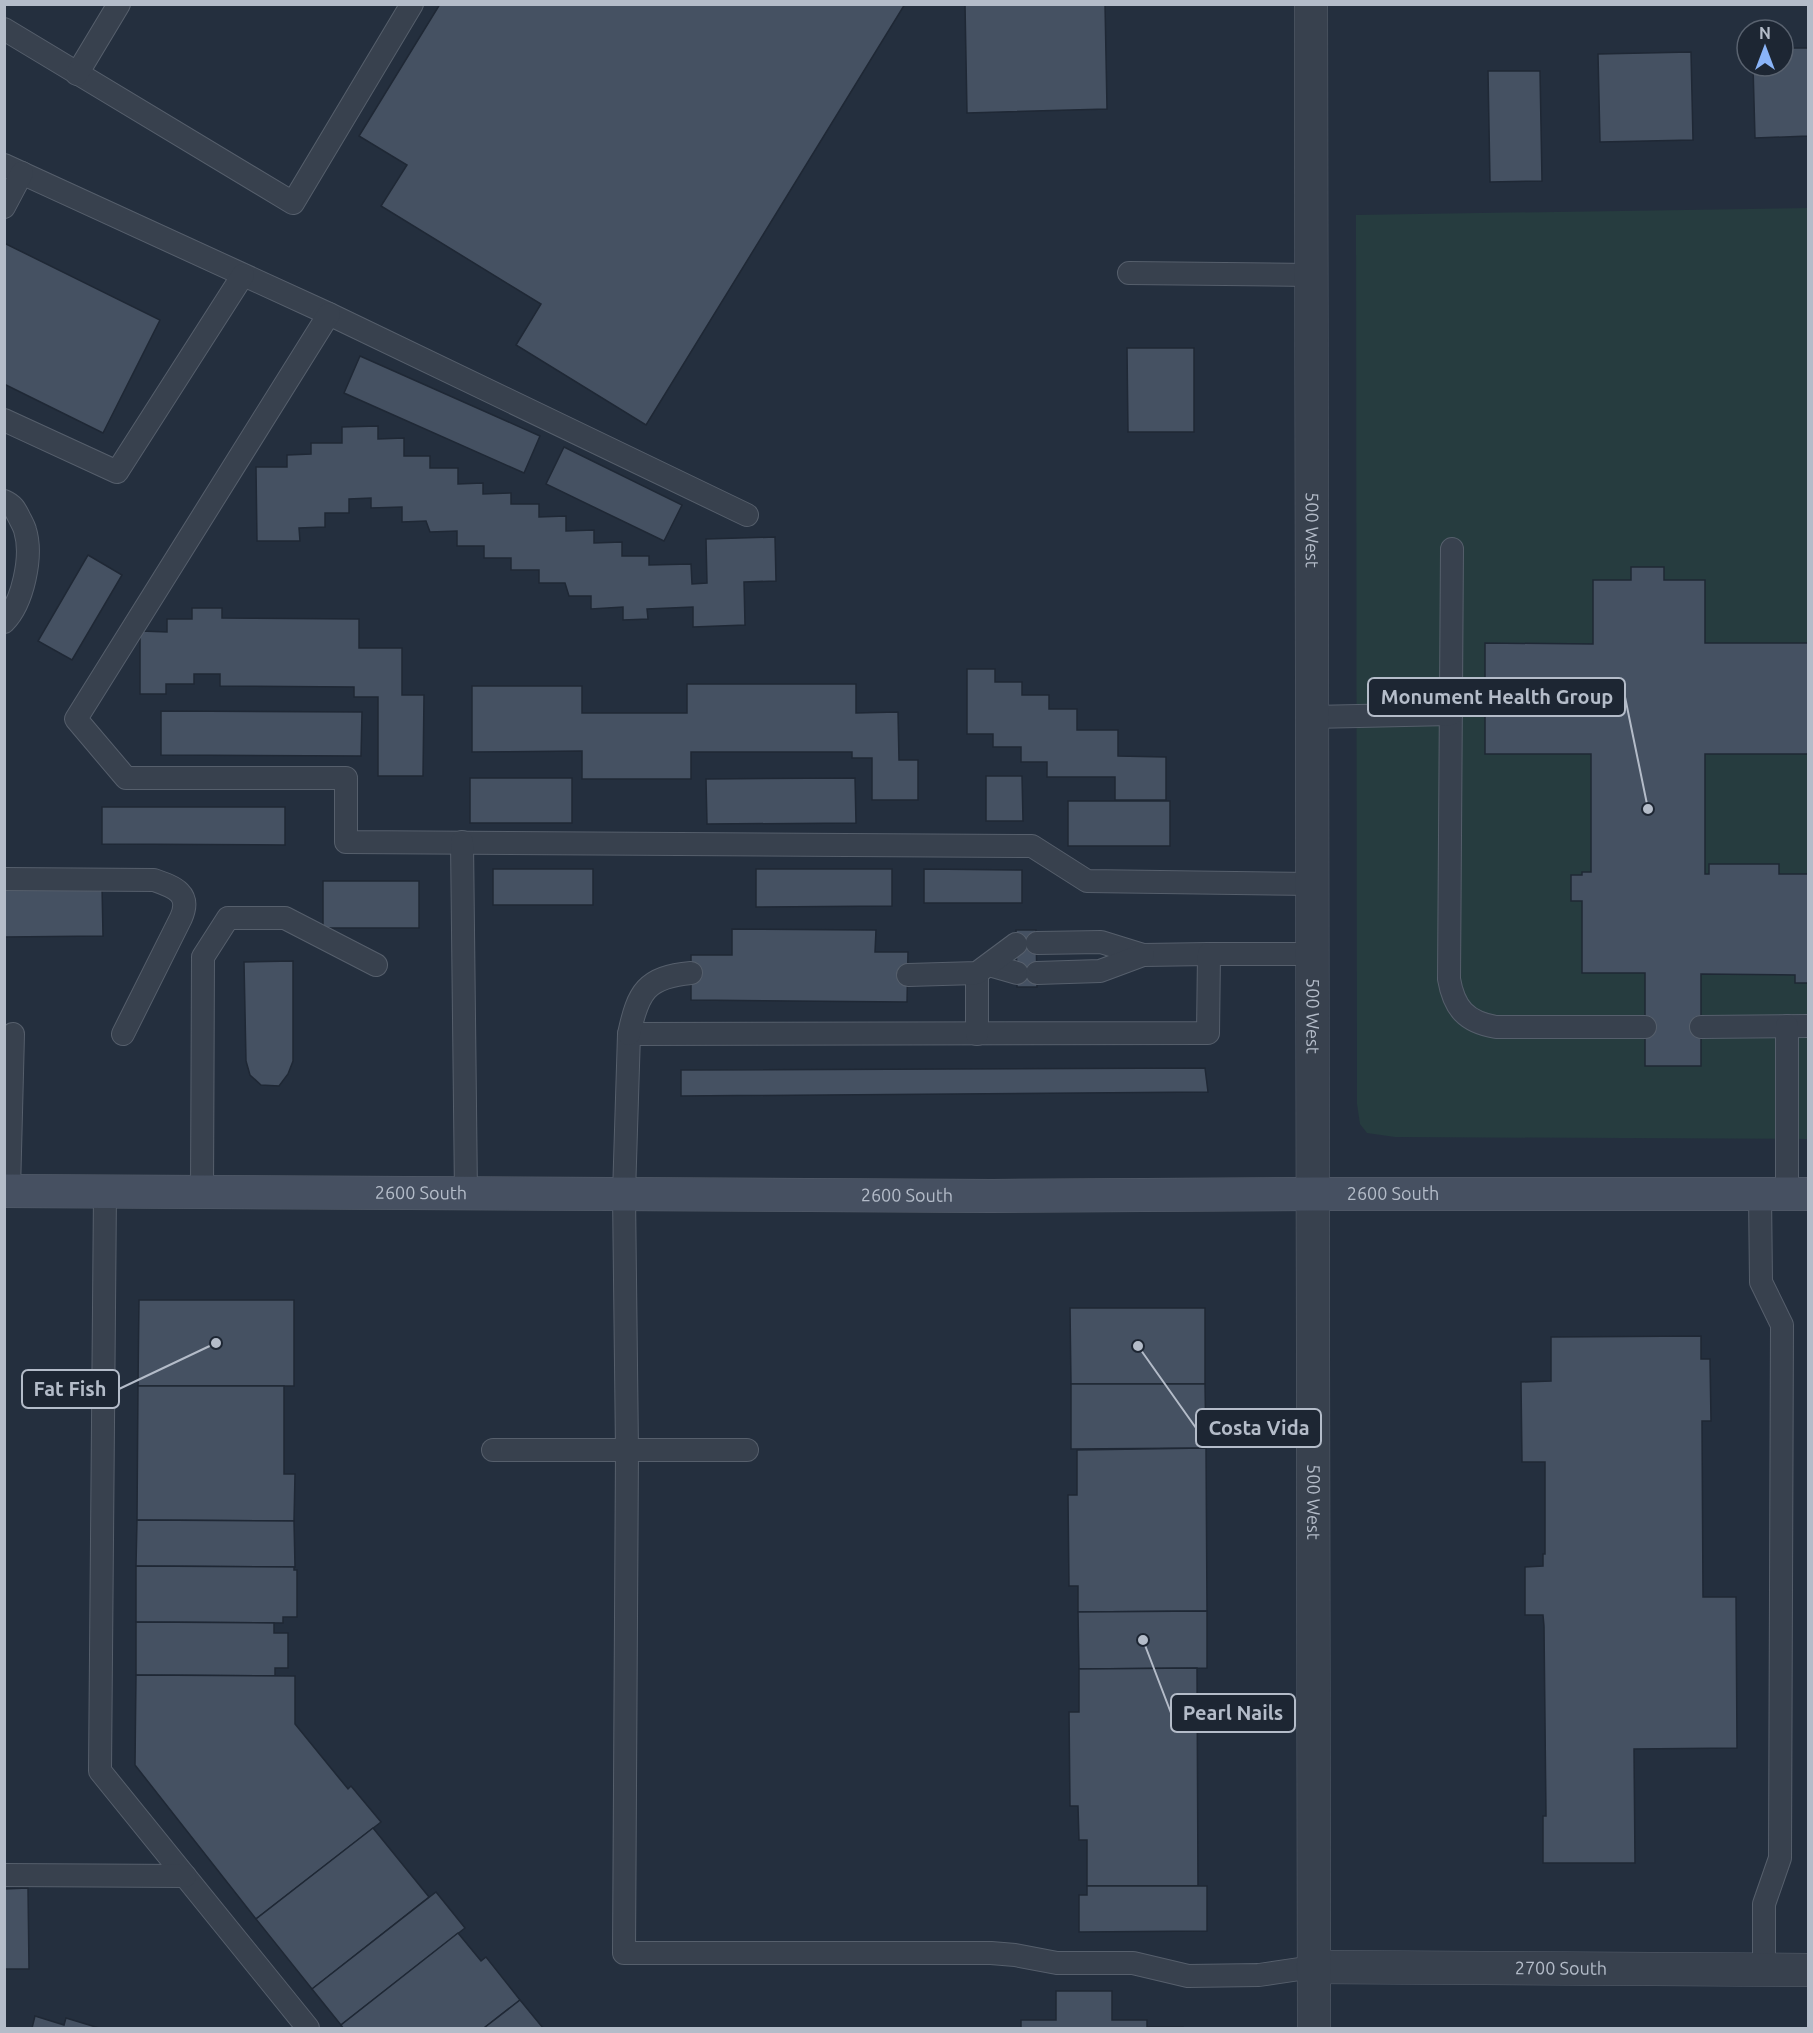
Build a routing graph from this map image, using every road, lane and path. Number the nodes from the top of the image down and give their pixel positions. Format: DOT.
graph roads {
  1 [pos="119,4"];
  2 [pos="412,4"];
  3 [pos="1311,4"];
  4 [pos="4,29"];
  5 [pos="77,74"];
  6 [pos="13,169"];
  7 [pos="4,207"];
  8 [pos="1129,273"];
  9 [pos="243,275"];
  10 [pos="1311,275"];
  11 [pos="329,314"];
  12 [pos="4,420"];
  13 [pos="4,501"];
  14 [pos="747,515"];
  15 [pos="1452,549"];
  16 [pos="4,622"];
  17 [pos="1451,714"];
  18 [pos="1312,717"];
  19 [pos="462,842"];
  20 [pos="4,879"];
  21 [pos="1313,884"];
  22 [pos="1209,954"];
  23 [pos="1313,954"];
  24 [pos="1143,955"];
  25 [pos="376,965"];
  26 [pos="983,969"];
  27 [pos="691,973"];
  28 [pos="908,975"];
  29 [pos="1798,1026"];
  30 [pos="1646,1027"];
  31 [pos="1701,1027"];
  32 [pos="13,1034"];
  33 [pos="123,1034"];
  34 [pos="629,1034"];
  35 [pos="977,1034"];
  36 [pos="7,1191"];
  37 [pos="105,1192"];
  38 [pos="202,1192"];
  39 [pos="466,1194"];
  40 [pos="624,1194"];
  41 [pos="1313,1194"];
  42 [pos="1785,1194"];
  43 [pos="493,1450"];
  44 [pos="627,1450"];
  45 [pos="747,1450"];
  46 [pos="4,1875"];
  47 [pos="185,1876"];
  48 [pos="1313,1967"];
  49 [pos="1764,1970"];
  50 [pos="1809,1970"];
  51 [pos="308,2028"];
  52 [pos="1314,2028"];
  1 -- 5 [label="lane"];
  2 -- 5 [label="lane"];
  3 -- 10 [label="street, 500 West"];
  4 -- 5 [label="lane"];
  6 -- 7 [label="lane"];
  6 -- 9 [label="lane"];
  8 -- 10 [label="lane"];
  9 -- 11 [label="lane"];
  9 -- 12 [label="lane"];
  10 -- 18 [label="street, 500 West"];
  11 -- 14 [label="lane"];
  11 -- 19 [label="lane"];
  13 -- 16 [label="lane"];
  15 -- 17 [label="lane"];
  17 -- 18 [label="lane"];
  17 -- 30 [label="lane"];
  18 -- 21 [label="street, 500 West"];
  19 -- 21 [label="lane"];
  19 -- 39 [label="lane"];
  20 -- 33 [label="lane"];
  21 -- 23 [label="street, 500 West"];
  22 -- 23 [label="lane"];
  22 -- 24 [label="lane"];
  22 -- 35 [label="lane"];
  23 -- 41 [label="street, 500 West"];
  24 -- 26 [label="lane"];
  24 -- 26 [label="lane"];
  25 -- 38 [label="lane"];
  26 -- 28 [label="lane"];
  26 -- 35 [label="lane"];
  27 -- 34 [label="lane"];
  29 -- 31 [label="lane"];
  29 -- 42 [label="lane"];
  32 -- 36 [label="lane"];
  34 -- 35 [label="lane"];
  34 -- 40 [label="lane"];
  36 -- 37 [label="main road, 2600 South"];
  37 -- 38 [label="main road, 2600 South"];
  37 -- 47 [label="lane"];
  38 -- 39 [label="main road, 2600 South"];
  39 -- 40 [label="main road, 2600 South"];
  40 -- 41 [label="main road, 2600 South"];
  40 -- 44 [label="lane"];
  41 -- 42 [label="main road, 2600 South"];
  41 -- 48 [label="street, 500 West"];
  42 -- 49 [label="lane"];
  43 -- 44 [label="lane"];
  44 -- 45 [label="lane"];
  44 -- 48 [label="lane"];
  46 -- 47 [label="lane"];
  47 -- 51 [label="lane"];
  48 -- 49 [label="street, 2700 South"];
  48 -- 52 [label="street, 500 West"];
  49 -- 50 [label="street, 2700 South"];
}
